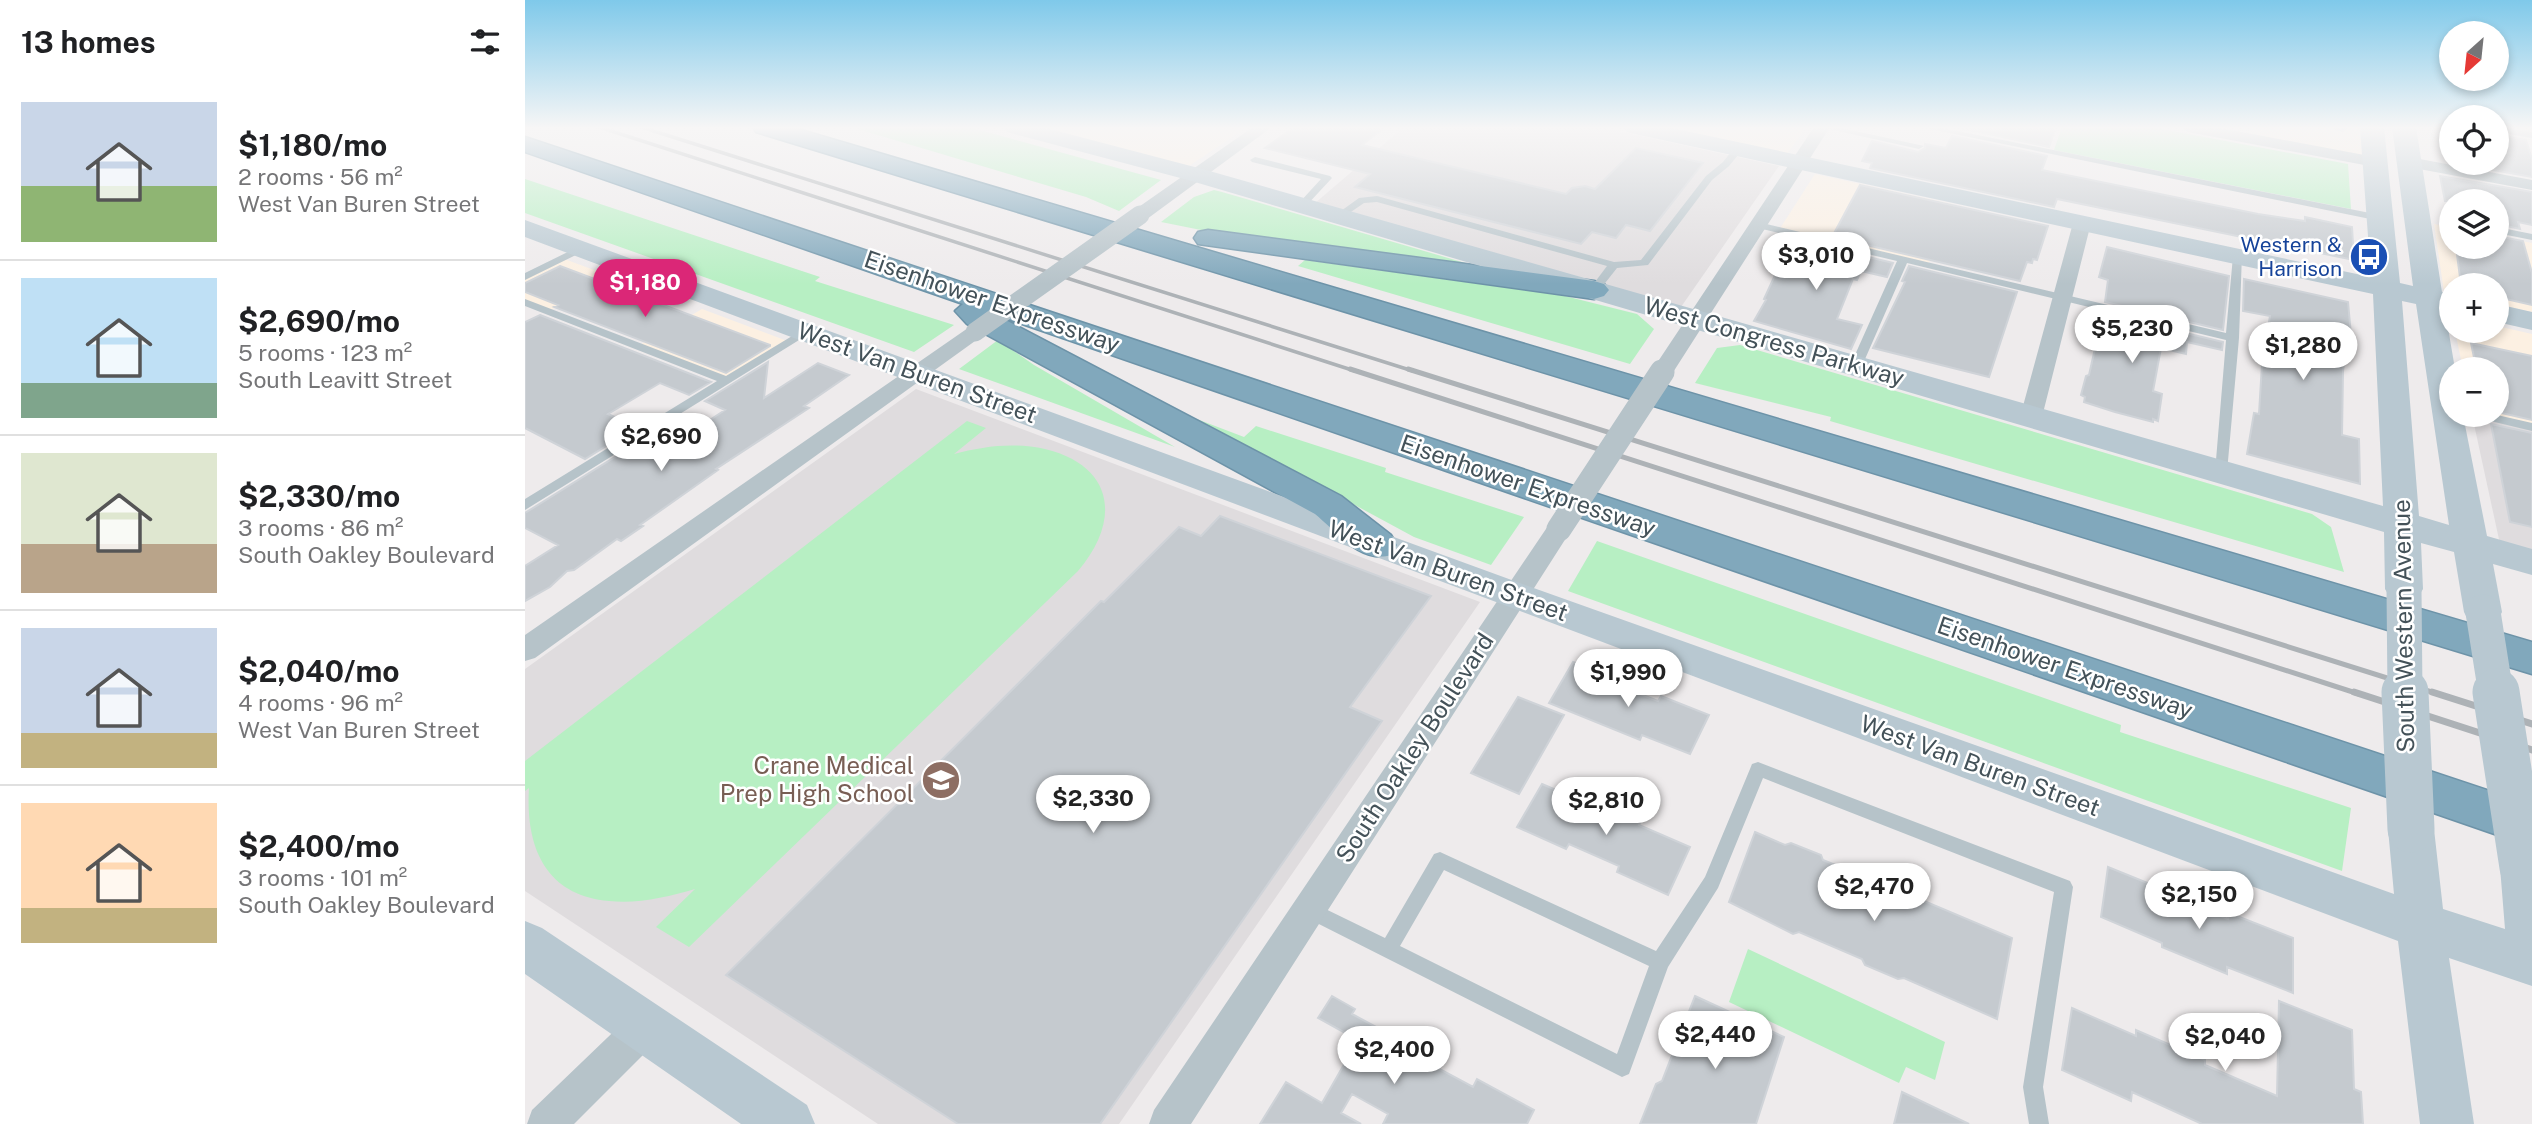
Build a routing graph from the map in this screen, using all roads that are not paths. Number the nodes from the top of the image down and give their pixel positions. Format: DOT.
graph roads {
  1 [pos="559,179"];
  2 [pos="629,179"];
  3 [pos="940,179"];
  4 [pos="1191,179"];
  5 [pos="1213,179"];
  6 [pos="1326,179"];
  7 [pos="1708,179"];
  8 [pos="1788,179"];
  9 [pos="1880,179"];
  10 [pos="2187,179"];
  11 [pos="2377,179"];
  12 [pos="2413,179"];
  13 [pos="2502,179"];
  14 [pos="2532,185"];
  15 [pos="1302,205"];
  16 [pos="721,211"];
  17 [pos="1339,216"];
  18 [pos="2381,218"];
  19 [pos="2082,223"];
  20 [pos="1758,225"];
  21 [pos="525,228"];
  22 [pos="1104,229"];
  23 [pos="2509,232"];
  24 [pos="2532,237"];
  25 [pos="580,249"];
  26 [pos="2238,256"];
  27 [pos="1903,260"];
  28 [pos="1613,265"];
  29 [pos="525,277"];
  30 [pos="936,282"];
  31 [pos="2387,289"];
  32 [pos="1594,290"];
  33 [pos="2439,296"];
  34 [pos="2063,298"];
  35 [pos="2439,300"];
  36 [pos="525,302"];
  37 [pos="2509,316"];
  38 [pos="1695,319"];
  39 [pos="2532,321"];
  40 [pos="806,332"];
  41 [pos="2233,338"];
  42 [pos="1856,366"];
  43 [pos="918,373"];
  44 [pos="727,381"];
  45 [pos="2031,417"];
  46 [pos="2509,422"];
  47 [pos="2451,427"];
  48 [pos="2532,427"];
  49 [pos="2221,472"];
  50 [pos="525,505"];
  51 [pos="2402,525"];
  52 [pos="1378,545"];
  53 [pos="2472,545"];
  54 [pos="2532,562"];
  55 [pos="1514,596"];
  56 [pos="525,650"];
  57 [pos="2532,658"];
  58 [pos="2528,847"];
  59 [pos="1309,910"];
  60 [pos="2421,926"];
  61 [pos="525,945"];
  62 [pos="1388,950"];
  63 [pos="2532,960"];
  64 [pos="1660,962"];
  65 [pos="645,1027"];
  66 [pos="547,1124"];
  67 [pos="788,1124"];
  68 [pos="1168,1124"];
  69 [pos="2039,1124"];
  70 [pos="2447,1124"];
  1 -- 16 [label="highway"];
  2 -- 16 [label="highway, Eisenhower Expressway"];
  3 -- 22 [label="highway"];
  4 -- 43 [label="street, bridge"];
  5 -- 15 [label="street, West Congress Parkway"];
  6 -- 15 [label="lane"];
  7 -- 28 [label="lane"];
  8 -- 20 [label="street, South Oakley Boulevard"];
  9 -- 19 [label="street"];
  10 -- 18 [label="lane"];
  11 -- 18 [label="street, South Western Avenue"];
  12 -- 33 [label="street"];
  13 -- 14 [label="street"];
  15 -- 17 [label="street, West Congress Parkway"];
  16 -- 30 [label="highway, Eisenhower Expressway"];
  17 -- 28 [label="lane"];
  17 -- 32 [label="street, West Congress Parkway"];
  18 -- 31 [label="street, South Western Avenue"];
  19 -- 26 [label="street"];
  19 -- 34 [label="street"];
  20 -- 27 [label="lane"];
  20 -- 38 [label="street, South Oakley Boulevard"];
  21 -- 25 [label="street, West Van Buren Street"];
  22 -- 32 [label="highway"];
  22 -- 57 [label="highway"];
  23 -- 24 [label="lane"];
  25 -- 29 [label="lane"];
  25 -- 40 [label="street, West Van Buren Street"];
  26 -- 31 [label="street"];
  26 -- 41 [label="lane"];
  27 -- 34 [label="lane"];
  27 -- 42 [label="lane"];
  28 -- 32 [label="lane"];
  30 -- 52 [label="highway"];
  30 -- 58 [label="highway, Eisenhower Expressway"];
  31 -- 35 [label="street"];
  31 -- 51 [label="street, South Western Avenue"];
  32 -- 38 [label="street, West Congress Parkway"];
  34 -- 41 [label="lane"];
  34 -- 45 [label="street"];
  36 -- 44 [label="lane"];
  37 -- 39 [label="street"];
  38 -- 42 [label="street, West Congress Parkway"];
  38 -- 55 [label="street, South Oakley Boulevard, bridge"];
  40 -- 43 [label="street, West Van Buren Street"];
  40 -- 44 [label="lane"];
  41 -- 49 [label="lane"];
  42 -- 45 [label="street, West Congress Parkway"];
  43 -- 52 [label="street, West Van Buren Street"];
  43 -- 56 [label="street"];
  44 -- 50 [label="lane"];
  45 -- 49 [label="street, West Congress Parkway"];
  46 -- 48 [label="lane"];
  47 -- 53 [label="street"];
  49 -- 51 [label="street, West Congress Parkway"];
  51 -- 53 [label="street, West Congress Parkway"];
  51 -- 60 [label="street, South Western Avenue, bridge"];
  52 -- 55 [label="street, West Van Buren Street"];
  53 -- 54 [label="street, West Congress Parkway"];
  53 -- 58 [label="street, bridge"];
  55 -- 59 [label="street, South Oakley Boulevard"];
  55 -- 60 [label="street, West Van Buren Street"];
  58 -- 63 [label="street"];
  59 -- 62 [label="lane"];
  59 -- 68 [label="street, South Oakley Boulevard"];
  60 -- 63 [label="street, West Van Buren Street"];
  60 -- 70 [label="street, South Western Avenue"];
  61 -- 65 [label="street"];
  62 -- 64 [label="lane"];
  62 -- 64 [label="lane"];
  64 -- 69 [label="lane"];
  65 -- 66 [label="street"];
  65 -- 67 [label="street"];
}
